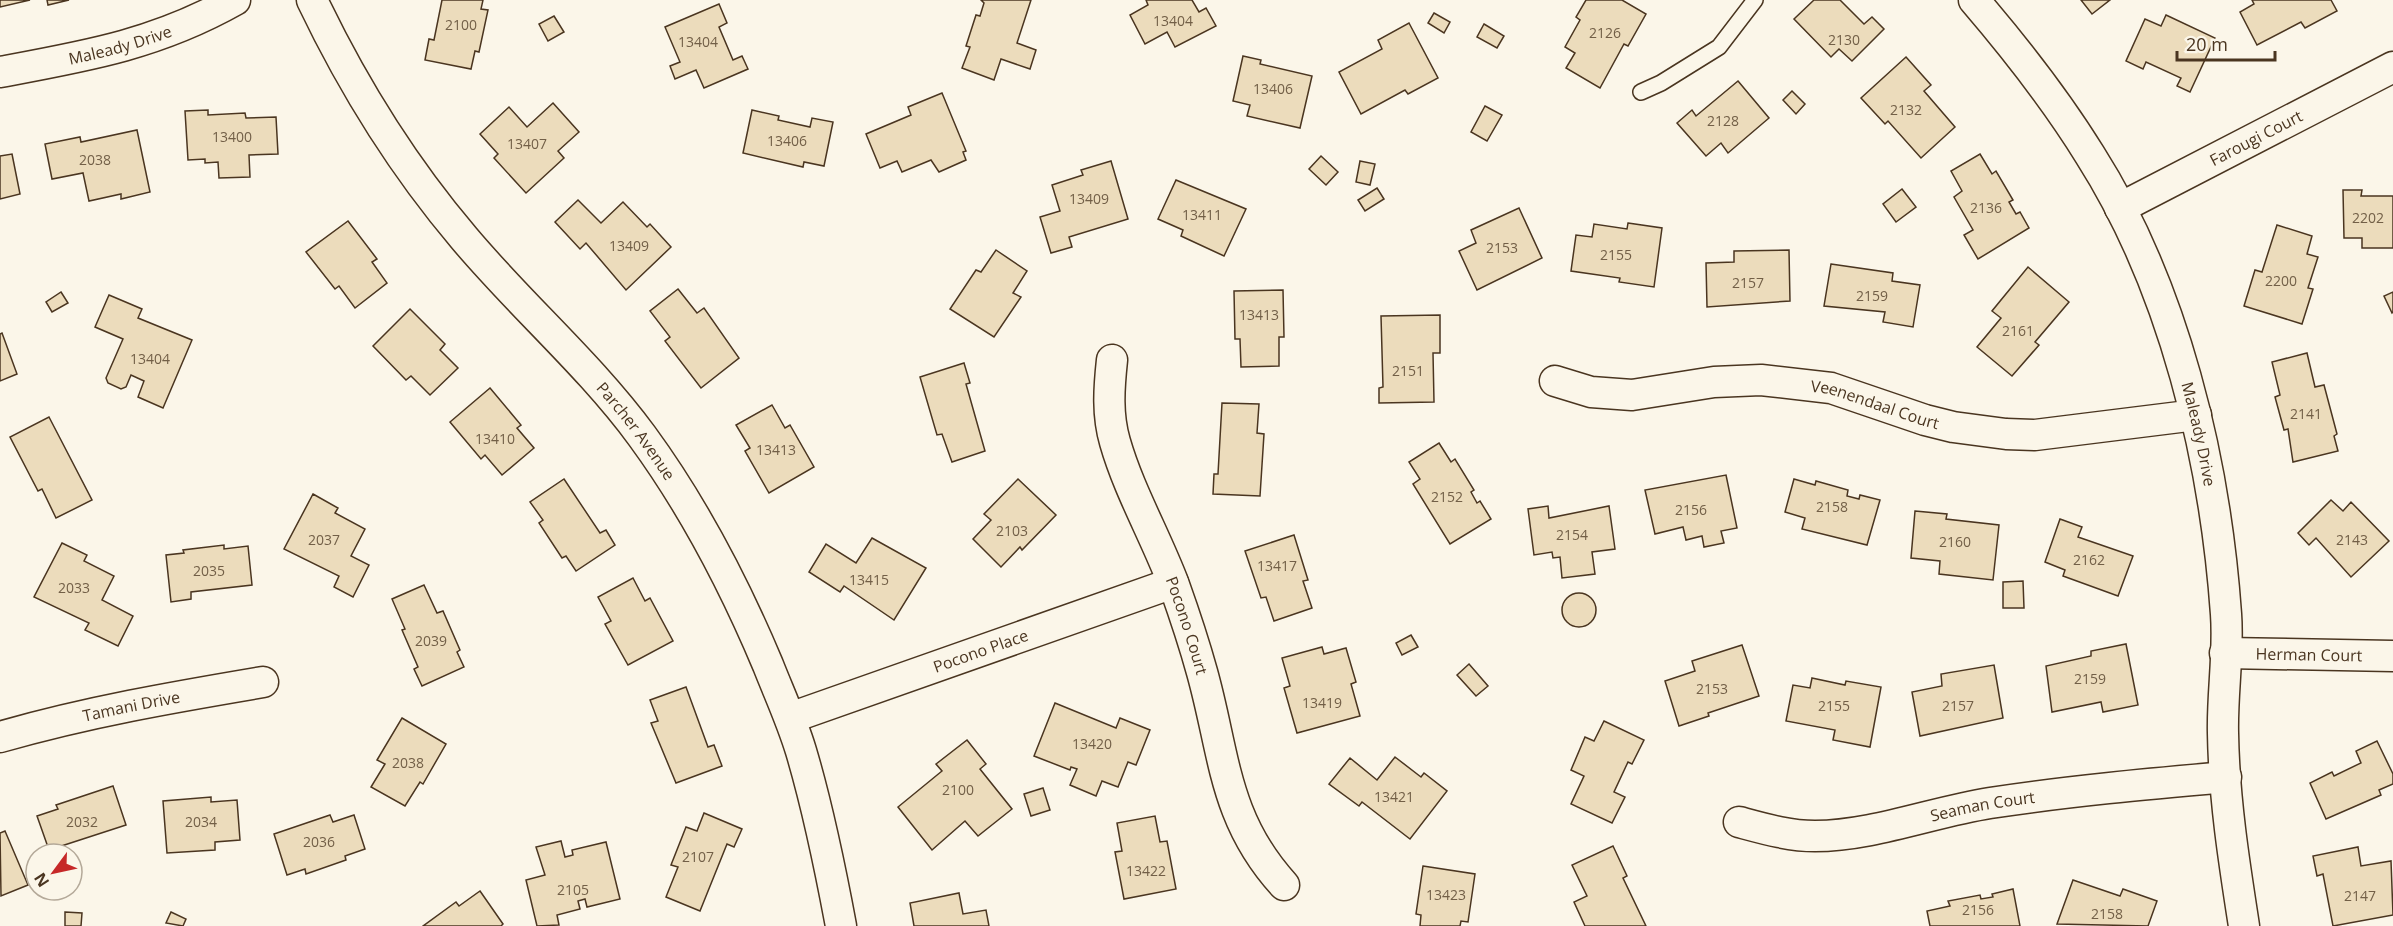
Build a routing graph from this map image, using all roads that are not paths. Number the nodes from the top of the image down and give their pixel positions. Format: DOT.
graph roads {
  1 [pos="235,0"];
  2 [pos="312,0"];
  3 [pos="1755,0"];
  4 [pos="1974,0"];
  5 [pos="2393,68"];
  6 [pos="0,72"];
  7 [pos="1641,92"];
  8 [pos="2120,208"];
  9 [pos="1112,360"];
  10 [pos="1555,381"];
  11 [pos="2196,415"];
  12 [pos="1173,583"];
  13 [pos="2225,653"];
  14 [pos="2393,656"];
  15 [pos="263,682"];
  16 [pos="790,718"];
  17 [pos="0,737"];
  18 [pos="2226,777"];
  19 [pos="1739,822"];
  20 [pos="1284,885"];
  21 [pos="841,926"];
  22 [pos="2244,926"];
  1 -- 6 [label="street, Maleady Drive"];
  2 -- 16 [label="street, Parcher Avenue"];
  3 -- 7 [label="lane"];
  4 -- 8 [label="street, Maleady Drive"];
  5 -- 8 [label="street, Farougi Court"];
  8 -- 11 [label="street, Maleady Drive"];
  9 -- 12 [label="street, Pocono Court"];
  10 -- 11 [label="street, Veenendaal Court"];
  11 -- 13 [label="street, Maleady Drive"];
  12 -- 16 [label="street, Pocono Place"];
  12 -- 20 [label="street, Pocono Court"];
  13 -- 14 [label="street, Herman Court"];
  13 -- 18 [label="street, Maleady Drive"];
  15 -- 17 [label="street, Tamani Drive"];
  16 -- 21 [label="street, Parcher Avenue"];
  18 -- 19 [label="street, Seaman Court"];
  18 -- 22 [label="street, Maleady Drive"];
}
